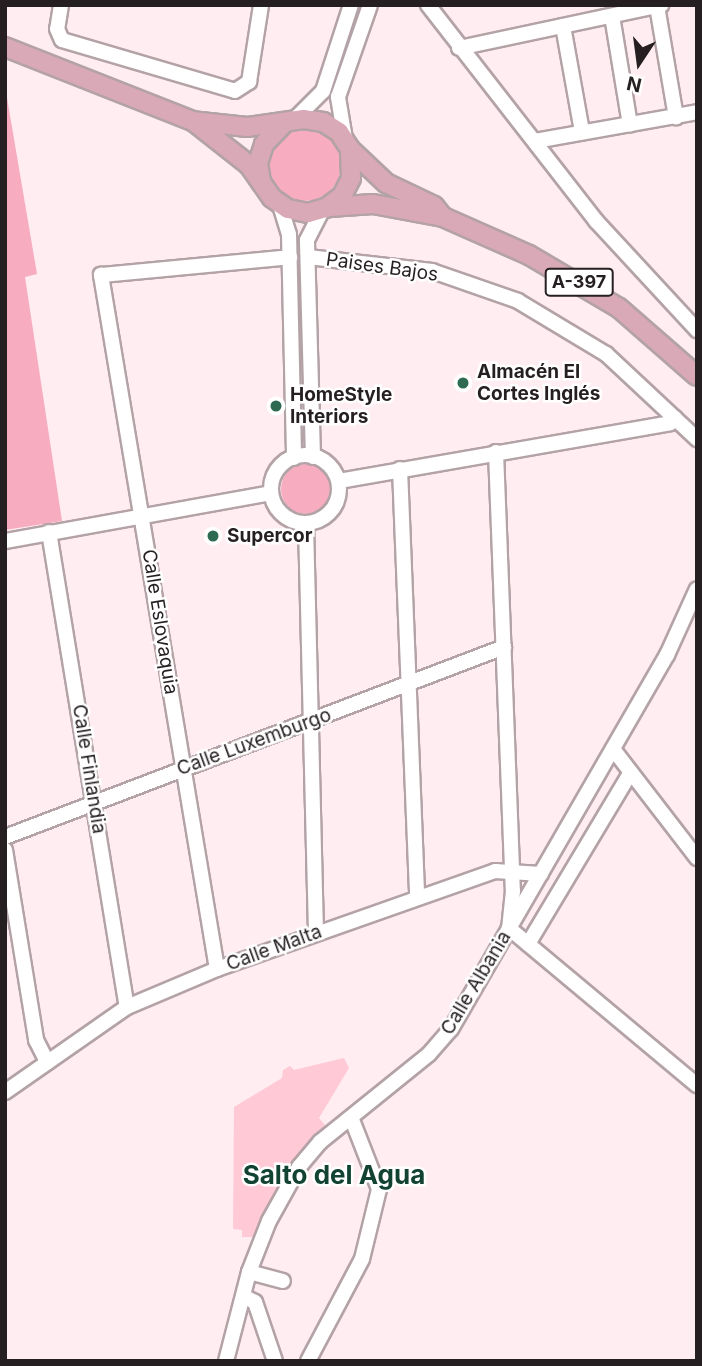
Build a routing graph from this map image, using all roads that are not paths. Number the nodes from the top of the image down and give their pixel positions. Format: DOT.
graph roads {
  1 [pos="61,5"];
  2 [pos="261,5"];
  3 [pos="351,5"];
  4 [pos="370,5"];
  5 [pos="429,5"];
  6 [pos="659,6"];
  7 [pos="612,16"];
  8 [pos="564,26"];
  9 [pos="5,47"];
  10 [pos="459,48"];
  11 [pos="697,112"];
  12 [pos="676,117"];
  13 [pos="193,121"];
  14 [pos="289,122"];
  15 [pos="630,125"];
  16 [pos="582,132"];
  17 [pos="535,141"];
  18 [pos="348,145"];
  19 [pos="261,182"];
  20 [pos="280,205"];
  21 [pos="324,209"];
  22 [pos="443,217"];
  23 [pos="290,257"];
  24 [pos="307,257"];
  25 [pos="697,330"];
  26 [pos="697,376"];
  27 [pos="675,418"];
  28 [pos="697,439"];
  29 [pos="496,452"];
  30 [pos="313,457"];
  31 [pos="295,458"];
  32 [pos="400,469"];
  33 [pos="339,481"];
  34 [pos="271,493"];
  35 [pos="142,515"];
  36 [pos="306,524"];
  37 [pos="49,532"];
  38 [pos="5,541"];
  39 [pos="697,589"];
  40 [pos="504,647"];
  41 [pos="409,682"];
  42 [pos="310,722"];
  43 [pos="613,750"];
  44 [pos="184,767"];
  45 [pos="631,772"];
  46 [pos="94,804"];
  47 [pos="5,837"];
  48 [pos="5,850"];
  49 [pos="697,858"];
  50 [pos="509,870"];
  51 [pos="541,874"];
  52 [pos="417,897"];
  53 [pos="509,928"];
  54 [pos="316,932"];
  55 [pos="528,944"];
  56 [pos="217,969"];
  57 [pos="127,1007"];
  58 [pos="47,1062"];
  59 [pos="697,1085"];
  60 [pos="5,1092"];
  61 [pos="351,1117"];
  62 [pos="249,1272"];
  63 [pos="283,1281"];
  64 [pos="245,1297"];
  65 [pos="229,1354"];
  66 [pos="275,1361"];
  67 [pos="308,1361"];
  1 -- 2 [label="street"];
  3 -- 14 [label="street"];
  4 -- 18 [label="street"];
  5 -- 10 [label="street"];
  6 -- 7 [label="street"];
  6 -- 12 [label="street"];
  7 -- 8 [label="street"];
  7 -- 15 [label="street"];
  8 -- 10 [label="street"];
  8 -- 16 [label="street"];
  9 -- 13 [label="main road, A-397"];
  10 -- 17 [label="street"];
  11 -- 12 [label="street"];
  12 -- 15 [label="street"];
  13 -- 14 [label="main road, A-397"];
  13 -- 19 [label="main road, A-397"];
  14 -- 18 [label="main road, A-397"];
  14 -- 19 [label="main road"];
  15 -- 16 [label="street"];
  16 -- 17 [label="street"];
  17 -- 25 [label="street"];
  18 -- 21 [label="main road"];
  18 -- 22 [label="main road, A-397"];
  19 -- 20 [label="main road, A-397"];
  20 -- 21 [label="main road, A-397"];
  20 -- 23 [label="street"];
  21 -- 22 [label="main road, A-397"];
  21 -- 24 [label="street"];
  22 -- 26 [label="main road, A-397"];
  23 -- 31 [label="street"];
  23 -- 35 [label="street, Calle Eslovaquia"];
  24 -- 27 [label="street, Paises Bajos"];
  24 -- 30 [label="street"];
  27 -- 28 [label="street, Paises Bajos"];
  27 -- 29 [label="street"];
  29 -- 32 [label="street"];
  29 -- 40 [label="street"];
  30 -- 31 [label="street"];
  30 -- 33 [label="street"];
  31 -- 34 [label="street"];
  32 -- 33 [label="street"];
  32 -- 41 [label="street"];
  33 -- 36 [label="street"];
  34 -- 35 [label="street"];
  34 -- 36 [label="street"];
  35 -- 37 [label="street"];
  35 -- 44 [label="street, Calle Eslovaquia"];
  36 -- 42 [label="street"];
  37 -- 38 [label="street"];
  37 -- 46 [label="street, Calle Finlandia"];
  39 -- 43 [label="street, Calle Albania"];
  40 -- 41 [label="street, Calle Luxemburgo"];
  40 -- 50 [label="street"];
  41 -- 42 [label="street, Calle Luxemburgo"];
  41 -- 52 [label="street"];
  42 -- 44 [label="street, Calle Luxemburgo"];
  42 -- 54 [label="street"];
  43 -- 45 [label="street"];
  43 -- 51 [label="street, Calle Albania"];
  44 -- 46 [label="street, Calle Luxemburgo"];
  44 -- 56 [label="street, Calle Eslovaquia"];
  45 -- 49 [label="street"];
  45 -- 55 [label="street"];
  46 -- 47 [label="street, Calle Luxemburgo"];
  46 -- 57 [label="street, Calle Finlandia"];
  48 -- 58 [label="street"];
  50 -- 51 [label="street"];
  50 -- 52 [label="street, Calle Malta"];
  50 -- 53 [label="street"];
  51 -- 53 [label="street, Calle Albania"];
  52 -- 54 [label="street, Calle Malta"];
  53 -- 55 [label="street"];
  53 -- 61 [label="street, Calle Albania"];
  54 -- 56 [label="street, Calle Malta"];
  55 -- 59 [label="street"];
  56 -- 57 [label="street, Calle Malta"];
  57 -- 58 [label="street, Calle Malta"];
  58 -- 60 [label="street, Calle Malta"];
  61 -- 62 [label="street, Calle Albania"];
  61 -- 67 [label="street"];
  62 -- 63 [label="street"];
  62 -- 64 [label="street, Calle Albania"];
  64 -- 65 [label="street, Calle Albania"];
  64 -- 66 [label="street"];
}
